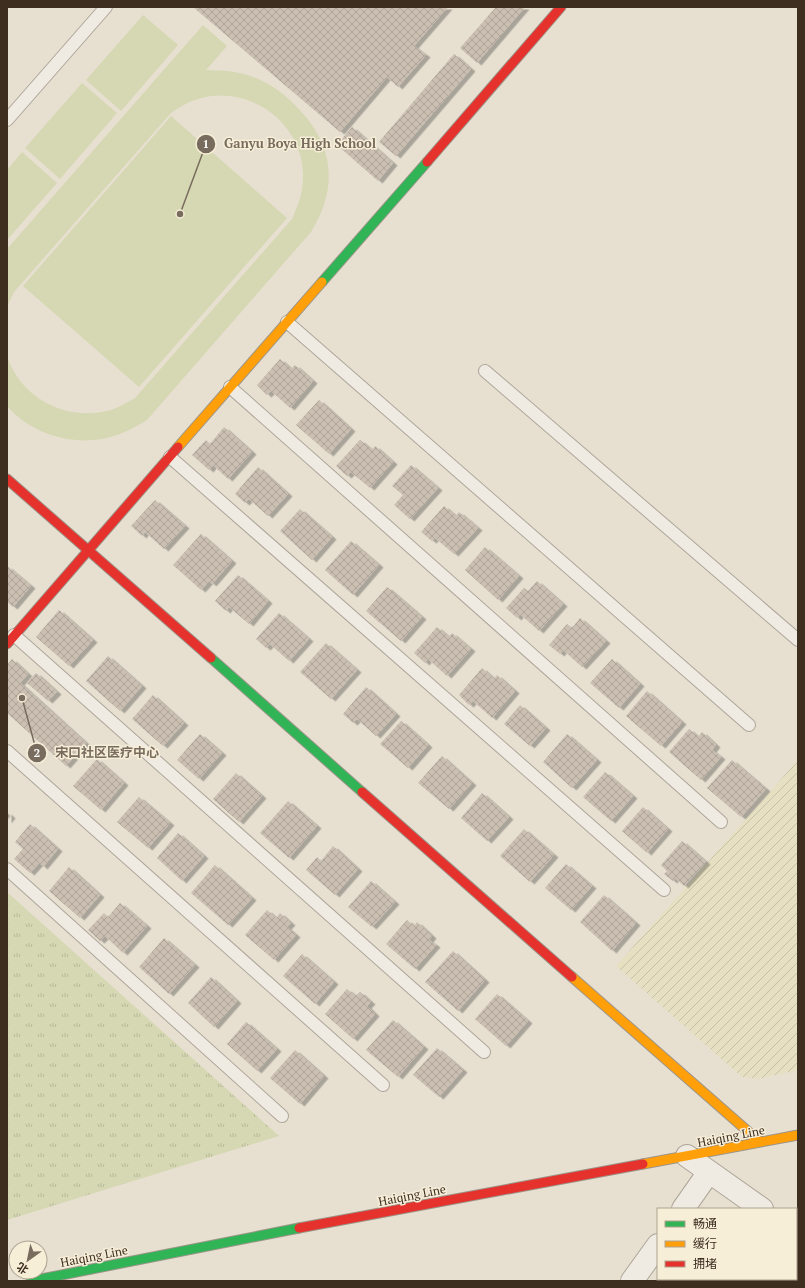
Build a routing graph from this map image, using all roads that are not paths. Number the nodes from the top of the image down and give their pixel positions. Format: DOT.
graph roads {
  1 [pos="106,7"];
  2 [pos="561,7"];
  3 [pos="7,120"];
  4 [pos="287,322"];
  5 [pos="485,371"];
  6 [pos="230,387"];
  7 [pos="170,457"];
  8 [pos="7,479"];
  9 [pos="88,550"];
  10 [pos="11,640"];
  11 [pos="798,640"];
  12 [pos="748,725"];
  13 [pos="7,751"];
  14 [pos="721,822"];
  15 [pos="7,870"];
  16 [pos="664,890"];
  17 [pos="484,1052"];
  18 [pos="383,1085"];
  19 [pos="282,1116"];
  20 [pos="798,1135"];
  21 [pos="760,1142"];
  22 [pos="687,1156"];
  23 [pos="709,1172"];
  24 [pos="684,1208"];
  25 [pos="761,1208"];
  26 [pos="657,1246"];
  27 [pos="31,1281"];
  28 [pos="632,1281"];
  1 -- 3 [label="lane"];
  2 -- 4 [label="street"];
  4 -- 6 [label="street"];
  4 -- 12 [label="lane"];
  5 -- 11 [label="lane"];
  6 -- 7 [label="street"];
  6 -- 14 [label="lane"];
  7 -- 9 [label="street"];
  7 -- 16 [label="lane"];
  8 -- 9 [label="street"];
  9 -- 10 [label="street"];
  9 -- 21 [label="street"];
  10 -- 17 [label="lane"];
  13 -- 18 [label="lane"];
  15 -- 19 [label="lane"];
  20 -- 21 [label="street, Haiqing Line"];
  21 -- 22 [label="street, Haiqing Line"];
  22 -- 23 [label="street"];
  22 -- 27 [label="street, Haiqing Line"];
  23 -- 24 [label="street"];
  23 -- 25 [label="street"];
  26 -- 28 [label="street"];
}
